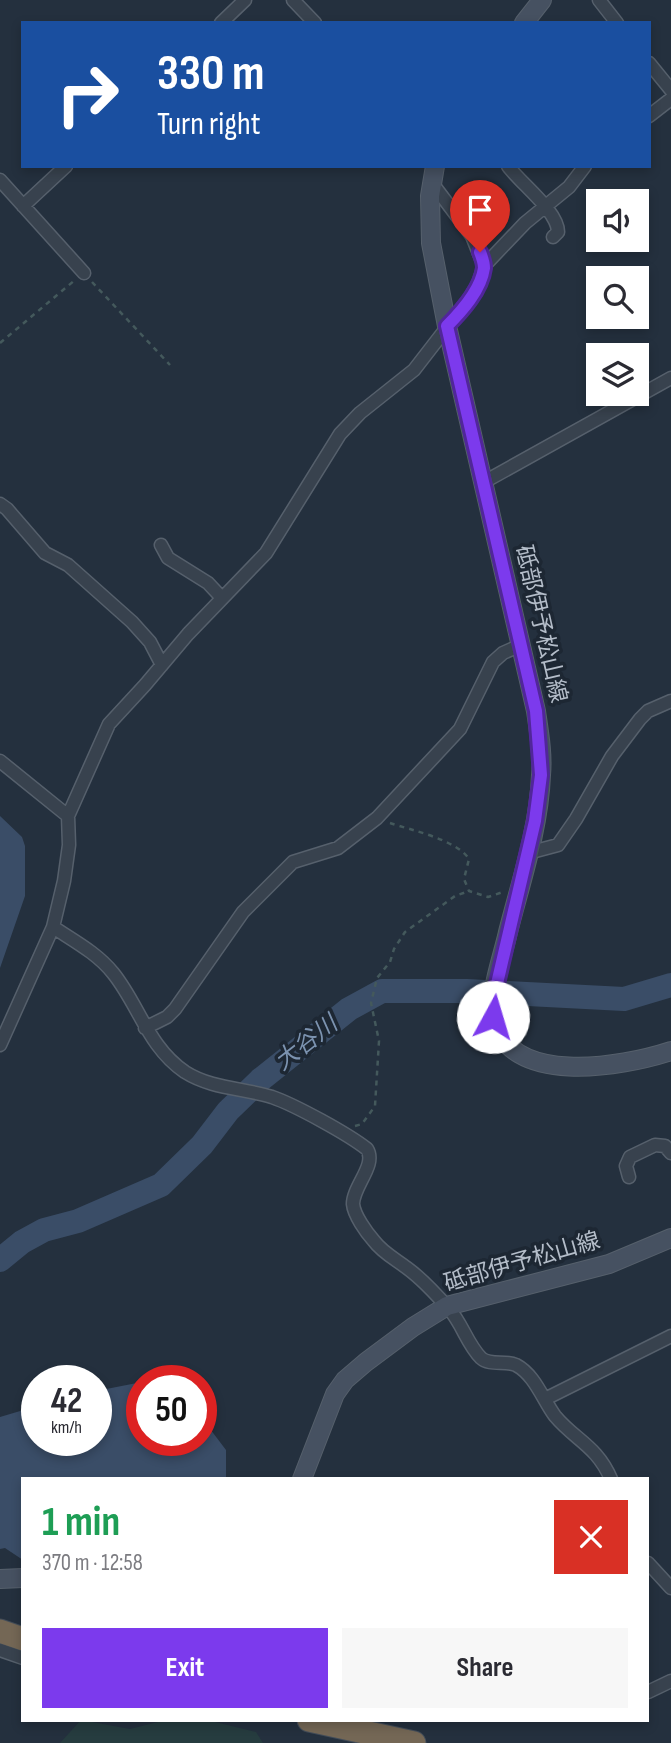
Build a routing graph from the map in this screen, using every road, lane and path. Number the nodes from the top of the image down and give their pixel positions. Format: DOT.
graph roads {
  1 [pos="245,0"];
  2 [pos="293,0"];
  3 [pos="542,0"];
  4 [pos="599,0"];
  5 [pos="223,21"];
  6 [pos="313,21"];
  7 [pos="526,21"];
  8 [pos="615,21"];
  9 [pos="651,66"];
  10 [pos="671,91"];
  11 [pos="651,114"];
  12 [pos="64,168"];
  13 [pos="510,168"];
  14 [pos="583,168"];
  15 [pos="434,175"];
  16 [pos="0,180"];
  17 [pos="23,206"];
  18 [pos="544,208"];
  19 [pos="553,237"];
  20 [pos="484,266"];
  21 [pos="84,273"];
  22 [pos="447,326"];
  23 [pos="0,344"];
  24 [pos="170,365"];
  25 [pos="671,378"];
  26 [pos="484,482"];
  27 [pos="0,504"];
  28 [pos="161,545"];
  29 [pos="222,598"];
  30 [pos="521,645"];
  31 [pos="162,665"];
  32 [pos="671,701"];
  33 [pos="0,761"];
  34 [pos="68,816"];
  35 [pos="377,818"];
  36 [pos="528,853"];
  37 [pos="519,888"];
  38 [pos="469,891"];
  39 [pos="53,928"];
  40 [pos="145,1028"];
  41 [pos="0,1045"];
  42 [pos="671,1051"];
  43 [pos="342,1134"];
  44 [pos="671,1153"];
  45 [pos="629,1177"];
  46 [pos="671,1238"];
  47 [pos="447,1306"];
  48 [pos="671,1336"];
  49 [pos="545,1399"];
  50 [pos="303,1477"];
  51 [pos="610,1477"];
  52 [pos="649,1564"];
  53 [pos="21,1578"];
  54 [pos="0,1580"];
  55 [pos="671,1588"];
  56 [pos="0,1631"];
  57 [pos="21,1638"];
  58 [pos="0,1650"];
  59 [pos="21,1657"];
  60 [pos="671,1681"];
  61 [pos="649,1692"];
  62 [pos="318,1722"];
  63 [pos="414,1743"];
  1 -- 5 [label="street"];
  2 -- 6 [label="street"];
  3 -- 7 [label="main road"];
  4 -- 8 [label="street"];
  9 -- 10 [label="street"];
  10 -- 11 [label="street"];
  12 -- 17 [label="street"];
  13 -- 18 [label="street"];
  14 -- 18 [label="street"];
  15 -- 20 [label="street"];
  15 -- 22 [label="main road, 砥部伊予松山線"];
  16 -- 17 [label="street"];
  17 -- 21 [label="street"];
  18 -- 19 [label="street"];
  18 -- 20 [label="street"];
  20 -- 22 [label="street"];
  21 -- 23 [label="path"];
  21 -- 24 [label="path"];
  22 -- 26 [label="main road, 砥部伊予松山線"];
  22 -- 29 [label="street"];
  25 -- 26 [label="street"];
  26 -- 30 [label="main road, 砥部伊予松山線"];
  27 -- 31 [label="street"];
  28 -- 29 [label="street"];
  29 -- 31 [label="street"];
  30 -- 35 [label="street"];
  30 -- 36 [label="main road, 砥部伊予松山線"];
  31 -- 34 [label="street"];
  32 -- 36 [label="street"];
  33 -- 34 [label="street"];
  34 -- 39 [label="street"];
  35 -- 38 [label="path"];
  35 -- 40 [label="street"];
  36 -- 37 [label="main road, 砥部伊予松山線"];
  37 -- 38 [label="path"];
  37 -- 42 [label="main road, 砥部伊予松山線"];
  38 -- 43 [label="path"];
  39 -- 40 [label="street"];
  39 -- 41 [label="street"];
  40 -- 43 [label="street"];
  43 -- 47 [label="street"];
  44 -- 45 [label="street"];
  46 -- 47 [label="main road, 砥部伊予松山線"];
  47 -- 49 [label="street"];
  47 -- 50 [label="main road, 砥部伊予松山線"];
  48 -- 49 [label="street"];
  49 -- 51 [label="street"];
  52 -- 55 [label="street"];
  53 -- 54 [label="main road"];
  56 -- 57 [label="highway"];
  58 -- 59 [label="street"];
  60 -- 61 [label="street"];
  62 -- 63 [label="highway"];
}
